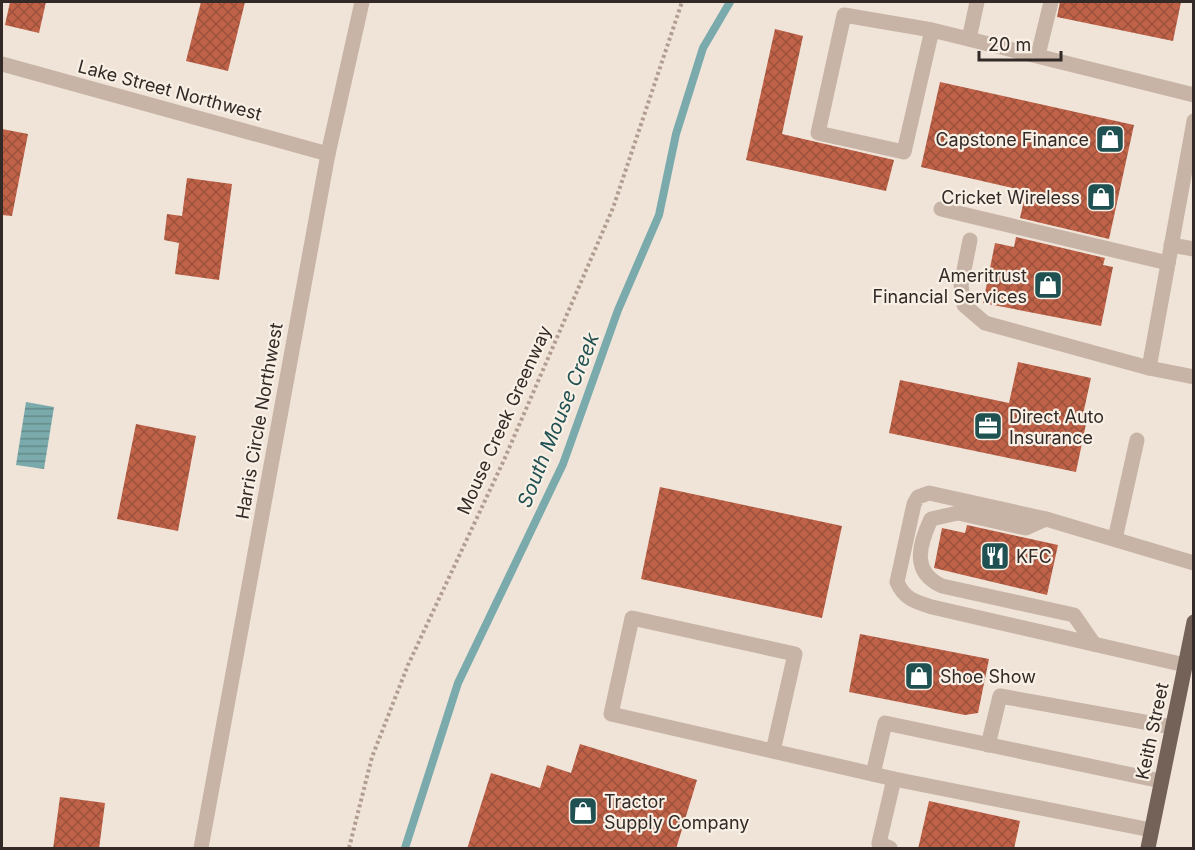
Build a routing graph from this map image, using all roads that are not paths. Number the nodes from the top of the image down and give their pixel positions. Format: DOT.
graph roads {
  1 [pos="362,2"];
  2 [pos="977,2"];
  3 [pos="1051,2"];
  4 [pos="932,30"];
  5 [pos="969,39"];
  6 [pos="1038,55"];
  7 [pos="2,64"];
  8 [pos="1194,94"];
  9 [pos="1194,121"];
  10 [pos="328,153"];
  11 [pos="941,209"];
  12 [pos="970,240"];
  13 [pos="1171,244"];
  14 [pos="1194,249"];
  15 [pos="1168,263"];
  16 [pos="1149,368"];
  17 [pos="1194,377"];
  18 [pos="1137,440"];
  19 [pos="1046,519"];
  20 [pos="1115,539"];
  21 [pos="1194,563"];
  22 [pos="1194,622"];
  23 [pos="1094,644"];
  24 [pos="1185,665"];
  25 [pos="1172,727"];
  26 [pos="988,745"];
  27 [pos="773,751"];
  28 [pos="873,774"];
  29 [pos="894,779"];
  30 [pos="1161,781"];
  31 [pos="1152,830"];
  32 [pos="201,849"];
  33 [pos="890,849"];
  34 [pos="1148,849"];
  1 -- 10 [label="street, Harris Circle Northwest"];
  2 -- 5 [label="street"];
  3 -- 6 [label="street"];
  4 -- 4 [label="street"];
  4 -- 5 [label="street"];
  5 -- 6 [label="street"];
  6 -- 8 [label="street"];
  7 -- 10 [label="street, Lake Street Northwest"];
  9 -- 13 [label="street"];
  10 -- 32 [label="street, Harris Circle Northwest"];
  11 -- 15 [label="street"];
  12 -- 16 [label="street"];
  13 -- 14 [label="street"];
  13 -- 15 [label="street"];
  15 -- 16 [label="street"];
  16 -- 17 [label="street"];
  18 -- 20 [label="street"];
  19 -- 20 [label="street"];
  19 -- 23 [label="street"];
  19 -- 23 [label="street"];
  20 -- 21 [label="street"];
  22 -- 24 [label="main road, Keith Street"];
  23 -- 24 [label="street"];
  24 -- 25 [label="main road, Keith Street"];
  25 -- 26 [label="street"];
  25 -- 30 [label="main road, Keith Street"];
  26 -- 28 [label="street"];
  26 -- 30 [label="street"];
  27 -- 27 [label="street"];
  27 -- 28 [label="street"];
  28 -- 29 [label="street"];
  29 -- 31 [label="street"];
  29 -- 33 [label="street"];
  30 -- 31 [label="main road, Keith Street"];
  31 -- 34 [label="main road, Keith Street"];
}
